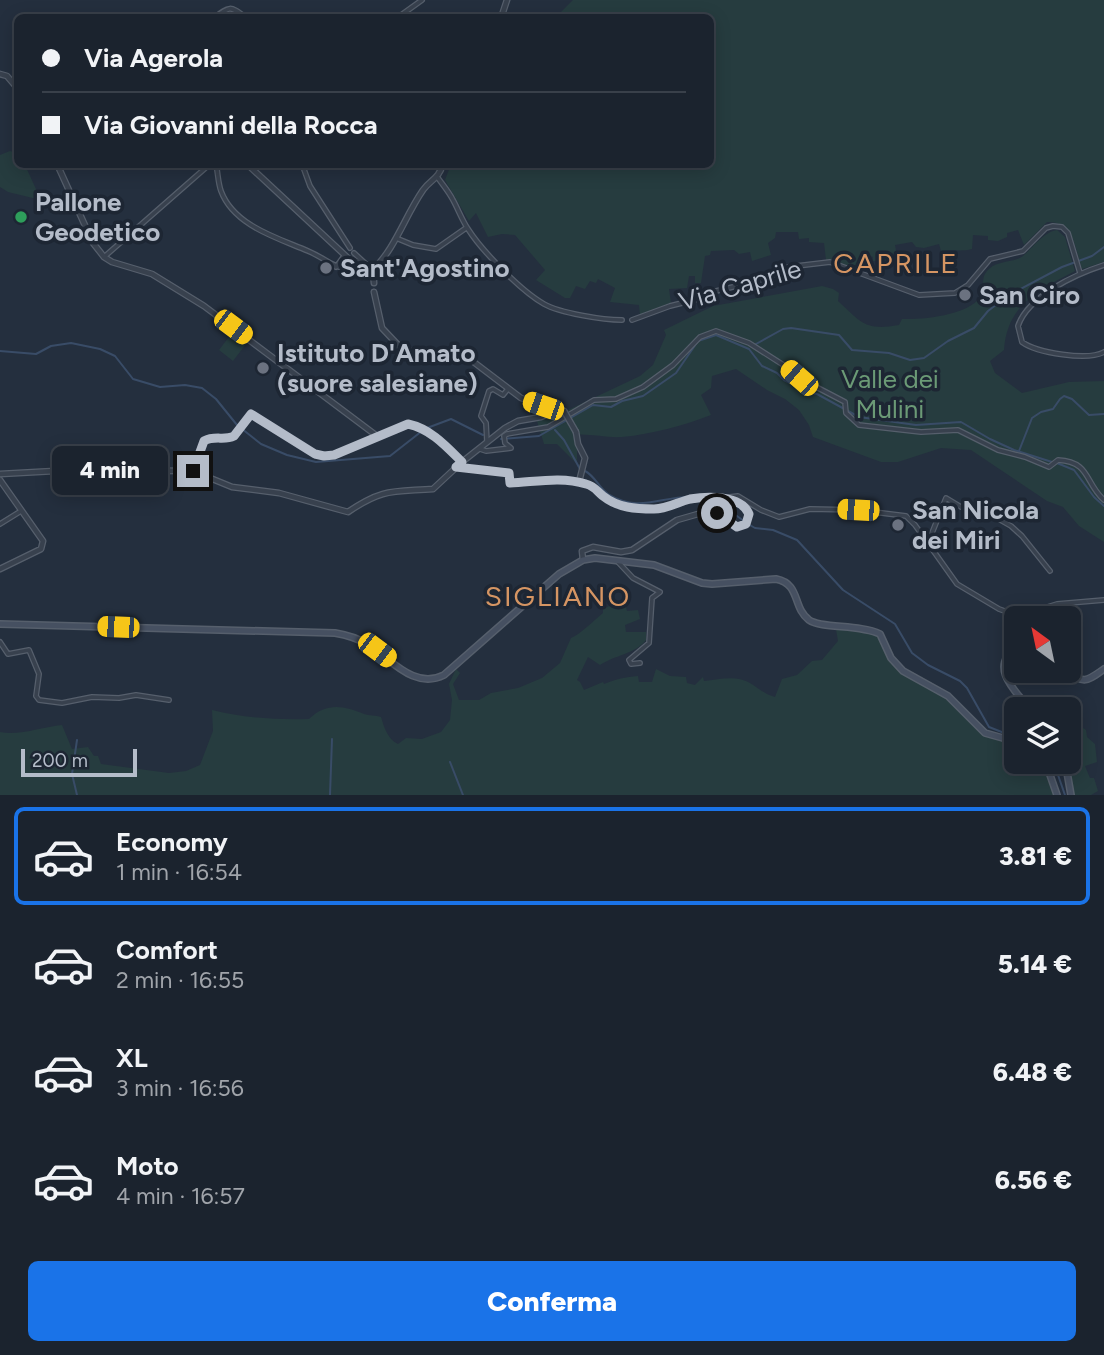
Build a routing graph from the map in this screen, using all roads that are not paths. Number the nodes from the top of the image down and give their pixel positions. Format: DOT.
graph roads {
  1 [pos="422,0"];
  2 [pos="219,14"];
  3 [pos="241,14"];
  4 [pos="403,14"];
  5 [pos="0,74"];
  6 [pos="14,84"];
  7 [pos="59,168"];
  8 [pos="205,168"];
  9 [pos="217,168"];
  10 [pos="251,168"];
  11 [pos="303,168"];
  12 [pos="442,168"];
  13 [pos="438,178"];
  14 [pos="467,228"];
  15 [pos="396,237"];
  16 [pos="350,248"];
  17 [pos="354,253"];
  18 [pos="104,257"];
  19 [pos="349,259"];
  20 [pos="1104,265"];
  21 [pos="335,267"];
  22 [pos="371,268"];
  23 [pos="358,270"];
  24 [pos="1080,273"];
  25 [pos="374,283"];
  26 [pos="374,292"];
  27 [pos="622,320"];
  28 [pos="632,320"];
  29 [pos="1104,352"];
  30 [pos="508,388"];
  31 [pos="543,406"];
  32 [pos="557,410"];
  33 [pos="544,415"];
  34 [pos="377,436"];
  35 [pos="486,443"];
  36 [pos="480,449"];
  37 [pos="462,462"];
  38 [pos="456,467"];
  39 [pos="193,471"];
  40 [pos="0,474"];
  41 [pos="579,479"];
  42 [pos="0,480"];
  43 [pos="720,499"];
  44 [pos="1104,500"];
  45 [pos="21,511"];
  46 [pos="0,524"];
  47 [pos="928,543"];
  48 [pos="583,560"];
  49 [pos="617,562"];
  50 [pos="0,569"];
  51 [pos="1050,571"];
  52 [pos="1104,600"];
  53 [pos="1050,606"];
  54 [pos="1004,611"];
  55 [pos="0,624"];
  56 [pos="0,642"];
  57 [pos="640,663"];
  58 [pos="1104,669"];
  59 [pos="1010,683"];
  60 [pos="1081,683"];
  61 [pos="1020,697"];
  62 [pos="169,700"];
  63 [pos="1004,738"];
  64 [pos="1050,774"];
  65 [pos="1067,774"];
  66 [pos="1057,795"];
  67 [pos="1070,795"];
  1 -- 4 [label="street"];
  2 -- 3 [label="street"];
  5 -- 6 [label="street"];
  7 -- 18 [label="street"];
  8 -- 18 [label="street"];
  9 -- 21 [label="street"];
  10 -- 19 [label="street"];
  11 -- 16 [label="street"];
  12 -- 13 [label="street"];
  13 -- 14 [label="street"];
  13 -- 15 [label="street"];
  14 -- 15 [label="street"];
  14 -- 27 [label="street"];
  15 -- 22 [label="street"];
  17 -- 22 [label="street"];
  18 -- 34 [label="street"];
  19 -- 21 [label="street"];
  19 -- 22 [label="street"];
  19 -- 23 [label="street"];
  20 -- 24 [label="street"];
  21 -- 23 [label="street"];
  22 -- 23 [label="street"];
  22 -- 25 [label="street"];
  24 -- 28 [label="street, Via Caprile"];
  24 -- 29 [label="street"];
  26 -- 30 [label="street"];
  30 -- 31 [label="street"];
  30 -- 35 [label="street"];
  31 -- 32 [label="street"];
  31 -- 33 [label="street"];
  32 -- 33 [label="street"];
  32 -- 41 [label="street, bridge"];
  33 -- 35 [label="street"];
  34 -- 37 [label="street"];
  34 -- 39 [label="street"];
  35 -- 36 [label="street"];
  36 -- 37 [label="street"];
  36 -- 44 [label="street"];
  37 -- 38 [label="street"];
  38 -- 39 [label="street"];
  38 -- 41 [label="street"];
  39 -- 40 [label="street"];
  41 -- 43 [label="street"];
  42 -- 45 [label="street"];
  43 -- 47 [label="street"];
  43 -- 48 [label="street"];
  45 -- 46 [label="street"];
  45 -- 50 [label="street"];
  47 -- 51 [label="street"];
  47 -- 54 [label="street"];
  48 -- 49 [label="main road"];
  48 -- 55 [label="main road"];
  49 -- 57 [label="street"];
  49 -- 63 [label="main road"];
  52 -- 53 [label="street"];
  56 -- 62 [label="street"];
  58 -- 60 [label="main road"];
  59 -- 61 [label="main road"];
  64 -- 66 [label="main road"];
  65 -- 67 [label="main road"];
}
